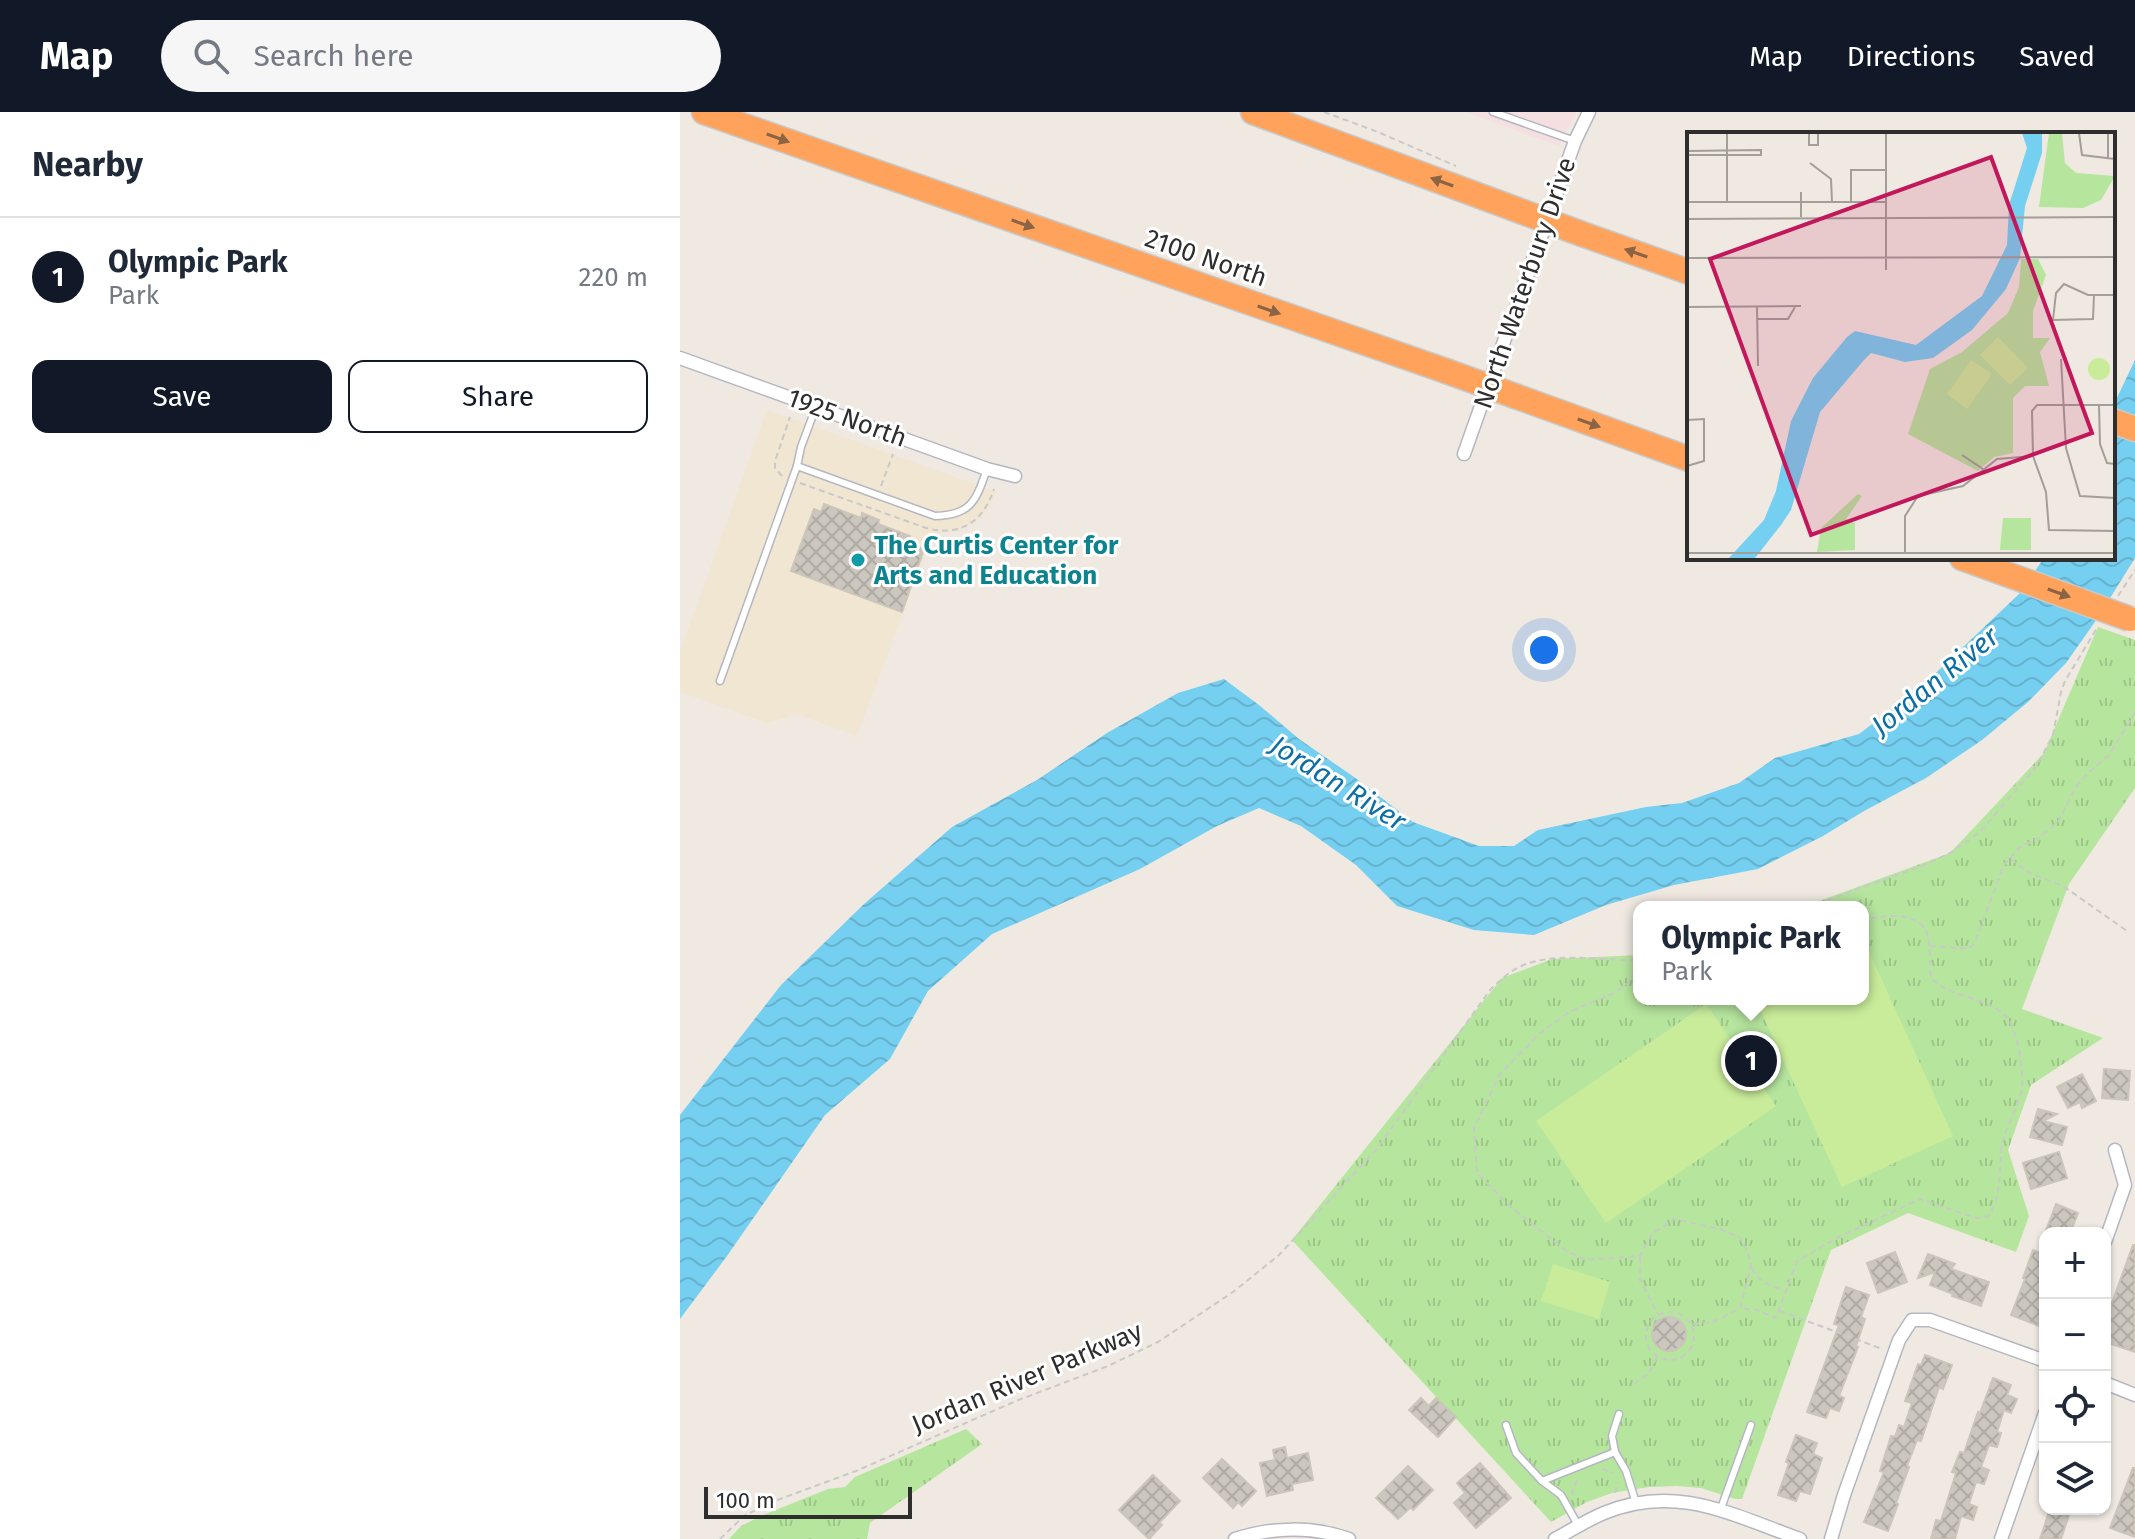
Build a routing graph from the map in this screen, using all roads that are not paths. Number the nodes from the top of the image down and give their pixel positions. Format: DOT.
graph roads {
  1 [pos="704,112"];
  2 [pos="1253,112"];
  3 [pos="1493,112"];
  4 [pos="1589,112"];
  5 [pos="1575,141"];
  6 [pos="1687,271"];
  7 [pos="680,358"];
  8 [pos="816,407"];
  9 [pos="2115,422"];
  10 [pos="2135,429"];
  11 [pos="1464,454"];
  12 [pos="1687,458"];
  13 [pos="797,466"];
  14 [pos="987,469"];
  15 [pos="1015,476"];
  16 [pos="1968,560"];
  17 [pos="2126,615"];
  18 [pos="720,681"];
  19 [pos="2115,1150"];
  20 [pos="2110,1227"];
  21 [pos="2039,1359"];
  22 [pos="2111,1385"];
  23 [pos="2135,1395"];
  24 [pos="1619,1414"];
  25 [pos="1506,1425"];
  26 [pos="1751,1425"];
  27 [pos="2039,1430"];
  28 [pos="1615,1452"];
  29 [pos="1542,1481"];
  30 [pos="1636,1503"];
  31 [pos="1720,1511"];
  32 [pos="1578,1525"];
  33 [pos="1235,1539"];
  34 [pos="1349,1539"];
  35 [pos="1555,1539"];
  36 [pos="1800,1539"];
  37 [pos="1831,1539"];
  38 [pos="2001,1539"];
  1 -- 12 [label="highway, 2100 North, one-way, bridge"];
  6 -- 2 [label="highway, one-way, bridge"];
  3 -- 5 [label="lane"];
  4 -- 5 [label="street, North Waterbury Drive"];
  5 -- 11 [label="street, North Waterbury Drive"];
  7 -- 8 [label="street, 1925 North"];
  8 -- 13 [label="lane"];
  8 -- 14 [label="street, 1925 North"];
  9 -- 10 [label="highway"];
  13 -- 14 [label="lane"];
  13 -- 18 [label="lane"];
  14 -- 15 [label="street, 1925 North"];
  16 -- 17 [label="highway, one-way, bridge"];
  19 -- 20 [label="street"];
  21 -- 37 [label="street"];
  22 -- 23 [label="street"];
  24 -- 28 [label="lane"];
  25 -- 29 [label="lane"];
  26 -- 31 [label="lane"];
  27 -- 38 [label="street"];
  28 -- 29 [label="lane"];
  28 -- 30 [label="lane"];
  29 -- 32 [label="lane"];
  30 -- 31 [label="street"];
  30 -- 32 [label="street"];
  31 -- 36 [label="street"];
  32 -- 35 [label="street"];
  33 -- 34 [label="street"];
}
